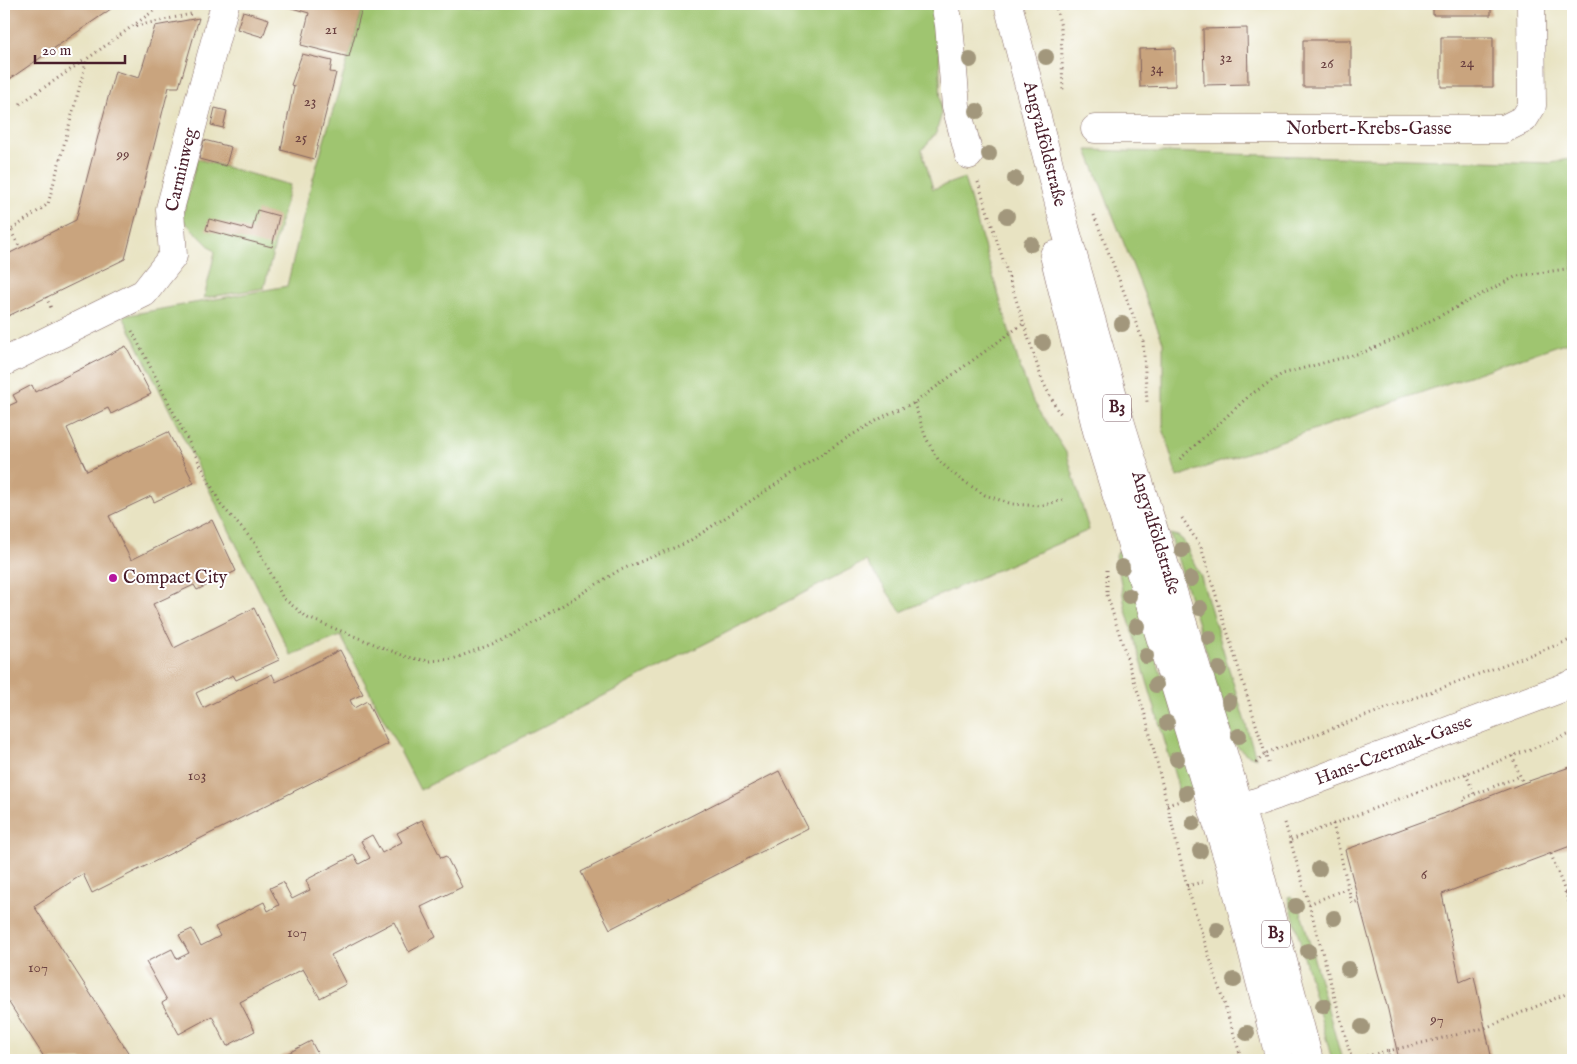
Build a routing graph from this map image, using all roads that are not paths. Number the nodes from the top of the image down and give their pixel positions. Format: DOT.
graph roads {
  1 [pos="225,4"];
  2 [pos="945,4"];
  3 [pos="990,4"];
  4 [pos="1008,4"];
  5 [pos="1531,4"];
  6 [pos="1095,128"];
  7 [pos="969,155"];
  8 [pos="4,362"];
  9 [pos="1573,684"];
  10 [pos="1227,812"];
  11 [pos="1280,1060"];
  12 [pos="1309,1060"];
  1 -- 8 [label="main road, Carminweg"];
  2 -- 7 [label="main road"];
  3 -- 10 [label="main road, Angyalföldstraße / B3"];
  4 -- 10 [label="main road, Angyalföldstraße / B3"];
  5 -- 6 [label="main road, Norbert-Krebs-Gasse"];
  9 -- 10 [label="main road, Hans-Czermak-Gasse"];
  10 -- 11 [label="main road, Angyalföldstraße / B3"];
  10 -- 12 [label="main road, Angyalföldstraße / B3"];
}
